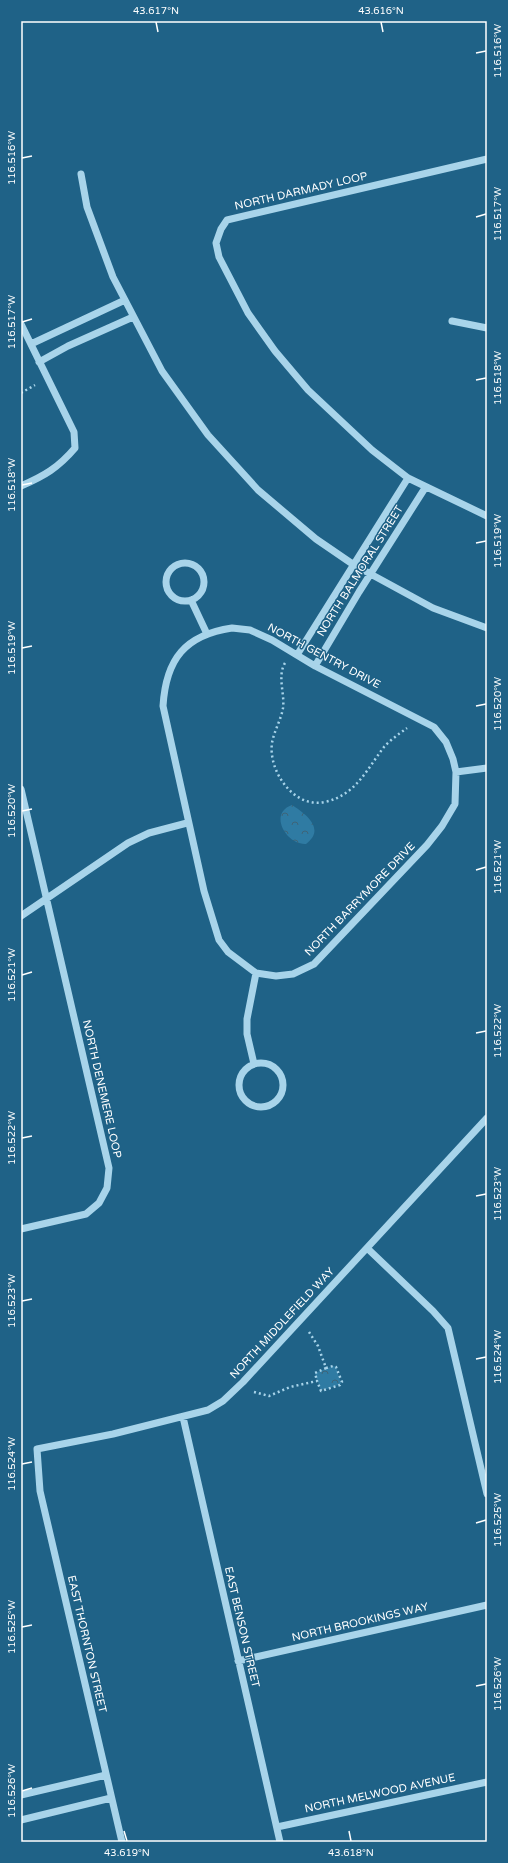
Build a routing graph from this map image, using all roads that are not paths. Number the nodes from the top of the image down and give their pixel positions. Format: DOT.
graph roads {
  1 [pos="487,159"];
  2 [pos="81,174"];
  3 [pos="125,300"];
  4 [pos="133,317"];
  5 [pos="452,321"];
  6 [pos="21,324"];
  7 [pos="487,328"];
  8 [pos="31,344"];
  9 [pos="39,362"];
  10 [pos="408,478"];
  11 [pos="21,486"];
  12 [pos="424,488"];
  13 [pos="487,516"];
  14 [pos="354,566"];
  15 [pos="370,575"];
  16 [pos="192,600"];
  17 [pos="487,628"];
  18 [pos="207,634"];
  19 [pos="297,655"];
  20 [pos="315,666"];
  21 [pos="487,768"];
  22 [pos="456,772"];
  23 [pos="21,789"];
  24 [pos="188,823"];
  25 [pos="46,898"];
  26 [pos="21,916"];
  27 [pos="256,973"];
  28 [pos="254,1064"];
  29 [pos="487,1118"];
  30 [pos="21,1229"];
  31 [pos="367,1248"];
  32 [pos="183,1417"];
  33 [pos="37,1449"];
  34 [pos="487,1494"];
  35 [pos="487,1605"];
  36 [pos="238,1661"];
  37 [pos="106,1775"];
  38 [pos="487,1782"];
  39 [pos="21,1795"];
  40 [pos="111,1798"];
  41 [pos="21,1820"];
  42 [pos="277,1827"];
  43 [pos="122,1842"];
  44 [pos="280,1842"];
  1 -- 10 [label="street, NORTH DARMADY LOOP"];
  2 -- 3 [label="street"];
  3 -- 4 [label="street"];
  3 -- 8 [label="street"];
  4 -- 9 [label="street"];
  4 -- 14 [label="street"];
  5 -- 7 [label="street"];
  6 -- 8 [label="street"];
  8 -- 9 [label="street"];
  9 -- 11 [label="street"];
  10 -- 12 [label="street, NORTH DARMADY LOOP"];
  10 -- 14 [label="street, NORTH BALMORAL STREET"];
  12 -- 13 [label="street, NORTH DARMADY LOOP"];
  12 -- 15 [label="street, NORTH BALMORAL STREET"];
  14 -- 15 [label="street"];
  14 -- 19 [label="street, NORTH BALMORAL STREET"];
  15 -- 17 [label="street"];
  15 -- 20 [label="street, NORTH BALMORAL STREET"];
  16 -- 16 [label="street"];
  16 -- 18 [label="street"];
  18 -- 19 [label="street, NORTH GENTRY DRIVE"];
  18 -- 24 [label="street, NORTH GENTRY DRIVE"];
  19 -- 20 [label="street, NORTH GENTRY DRIVE"];
  20 -- 22 [label="street, NORTH GENTRY DRIVE"];
  21 -- 22 [label="street"];
  22 -- 27 [label="street, NORTH BARRYMORE DRIVE"];
  23 -- 25 [label="street, NORTH DENEMERE LOOP"];
  24 -- 25 [label="street"];
  24 -- 27 [label="street, NORTH BARRYMORE DRIVE"];
  25 -- 26 [label="street"];
  25 -- 30 [label="street, NORTH DENEMERE LOOP"];
  27 -- 28 [label="street"];
  28 -- 28 [label="street"];
  29 -- 31 [label="street, NORTH MIDDLEFIELD WAY"];
  31 -- 32 [label="street, NORTH MIDDLEFIELD WAY"];
  31 -- 34 [label="street"];
  32 -- 33 [label="street, NORTH MIDDLEFIELD WAY"];
  32 -- 36 [label="street, EAST BENSON STREET"];
  33 -- 37 [label="street, EAST THORNTON STREET"];
  35 -- 36 [label="street, NORTH BROOKINGS WAY"];
  36 -- 42 [label="street, EAST BENSON STREET"];
  37 -- 39 [label="street"];
  37 -- 40 [label="street, EAST THORNTON STREET"];
  38 -- 42 [label="street, NORTH MELWOOD AVENUE"];
  40 -- 41 [label="street"];
  40 -- 43 [label="street, EAST THORNTON STREET"];
  42 -- 44 [label="street, EAST BENSON STREET"];
}
